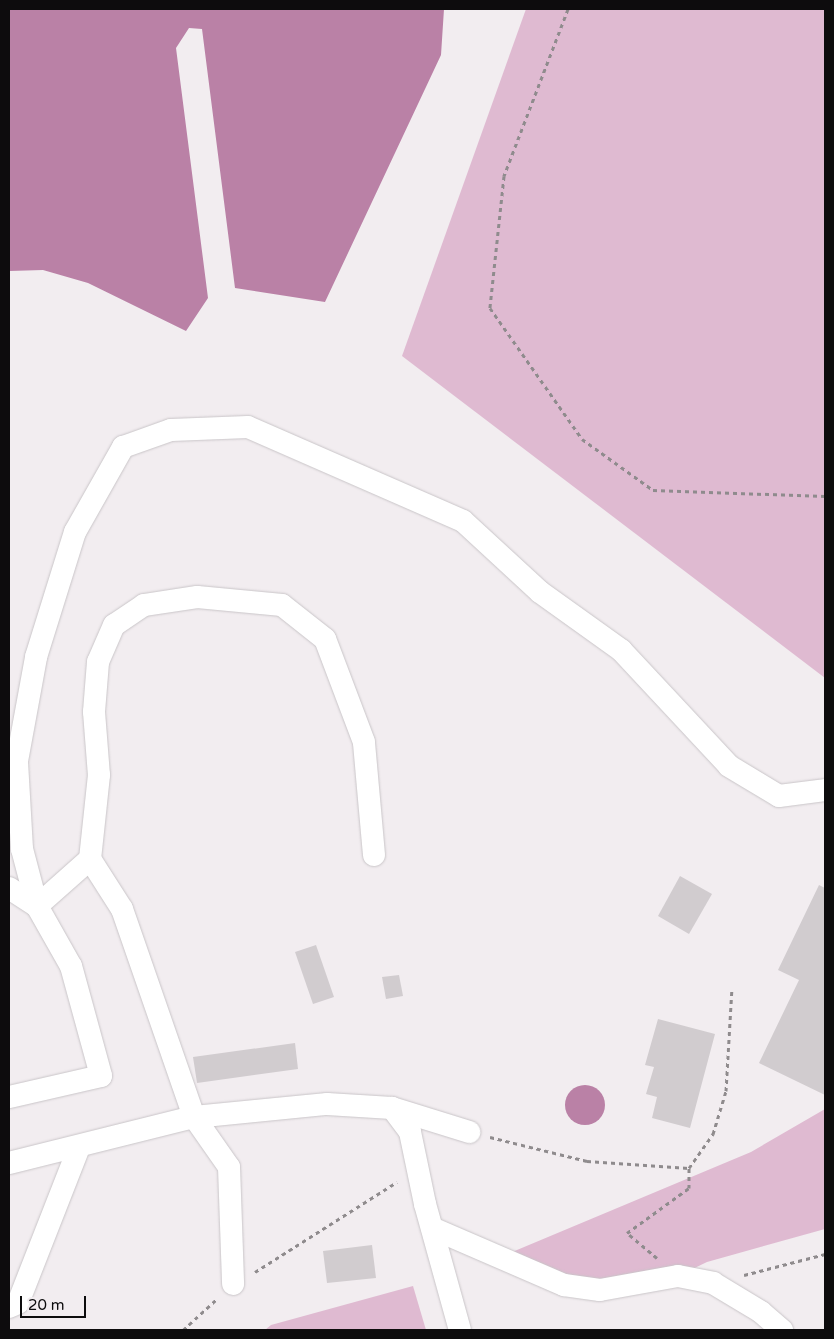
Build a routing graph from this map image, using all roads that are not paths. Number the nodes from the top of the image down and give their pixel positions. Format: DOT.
graph roads {
  1 [pos="825,790"];
  2 [pos="374,855"];
  3 [pos="90,859"];
  4 [pos="9,888"];
  5 [pos="37,906"];
  6 [pos="9,1097"];
  7 [pos="392,1108"];
  8 [pos="194,1117"];
  9 [pos="469,1132"];
  10 [pos="79,1147"];
  11 [pos="9,1162"];
  12 [pos="432,1228"];
  13 [pos="233,1284"];
  14 [pos="9,1307"];
  15 [pos="460,1330"];
  16 [pos="782,1330"];
  1 -- 5 [label="street"];
  2 -- 3 [label="street"];
  3 -- 5 [label="street"];
  3 -- 8 [label="street"];
  4 -- 5 [label="street"];
  5 -- 6 [label="street"];
  7 -- 8 [label="street"];
  7 -- 9 [label="street"];
  7 -- 12 [label="street"];
  8 -- 10 [label="street"];
  8 -- 13 [label="street"];
  10 -- 11 [label="street"];
  10 -- 14 [label="street"];
  12 -- 15 [label="street"];
  12 -- 16 [label="street"];
}
